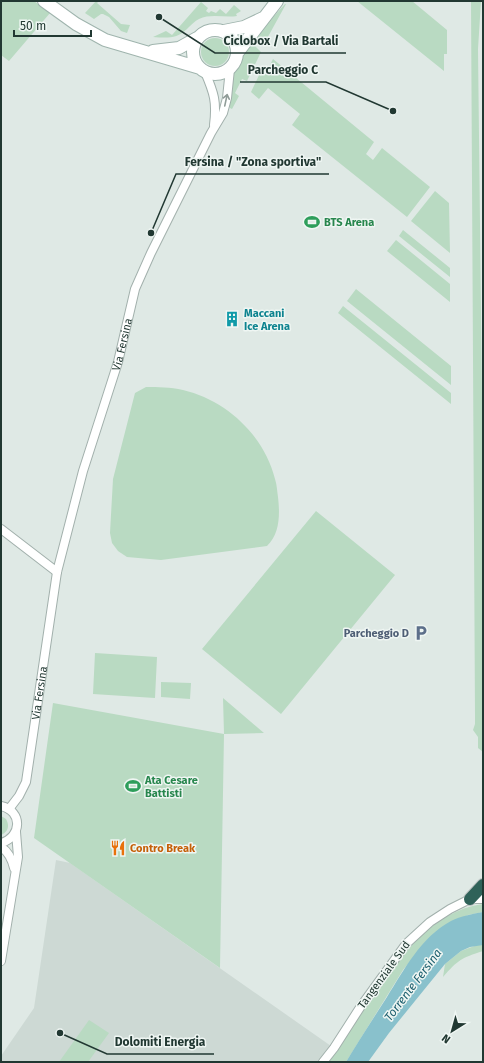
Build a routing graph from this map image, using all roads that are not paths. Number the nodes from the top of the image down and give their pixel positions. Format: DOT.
graph roads {
  1 [pos="44,1"];
  2 [pos="277,1"];
  3 [pos="264,17"];
  4 [pos="224,31"];
  5 [pos="197,38"];
  6 [pos="144,51"];
  7 [pos="238,52"];
  8 [pos="230,69"];
  9 [pos="202,70"];
  10 [pos="214,128"];
  11 [pos="1,529"];
  12 [pos="57,572"];
  13 [pos="1,806"];
  14 [pos="9,809"];
  15 [pos="16,832"];
  16 [pos="1,843"];
  17 [pos="1,847"];
  18 [pos="15,871"];
  19 [pos="483,885"];
  20 [pos="483,898"];
  21 [pos="470,899"];
  22 [pos="1,961"];
  23 [pos="323,1062"];
  1 -- 6 [label="street"];
  2 -- 3 [label="street"];
  3 -- 4 [label="street"];
  3 -- 7 [label="street"];
  4 -- 5 [label="street"];
  4 -- 7 [label="street"];
  5 -- 6 [label="street"];
  5 -- 9 [label="street"];
  6 -- 9 [label="street"];
  7 -- 8 [label="street"];
  8 -- 9 [label="street"];
  10 -- 8 [label="street, Via Fersina, one-way"];
  9 -- 10 [label="street, Via Fersina"];
  10 -- 12 [label="street, Via Fersina"];
  11 -- 12 [label="street"];
  12 -- 14 [label="street, Via Fersina"];
  13 -- 14 [label="street"];
  14 -- 15 [label="street"];
  15 -- 16 [label="street"];
  15 -- 18 [label="street"];
  17 -- 18 [label="street"];
  18 -- 22 [label="street"];
  19 -- 21 [label="highway"];
  20 -- 21 [label="street, Tangenziale Sud"];
  21 -- 23 [label="street, Tangenziale Sud"];
}
